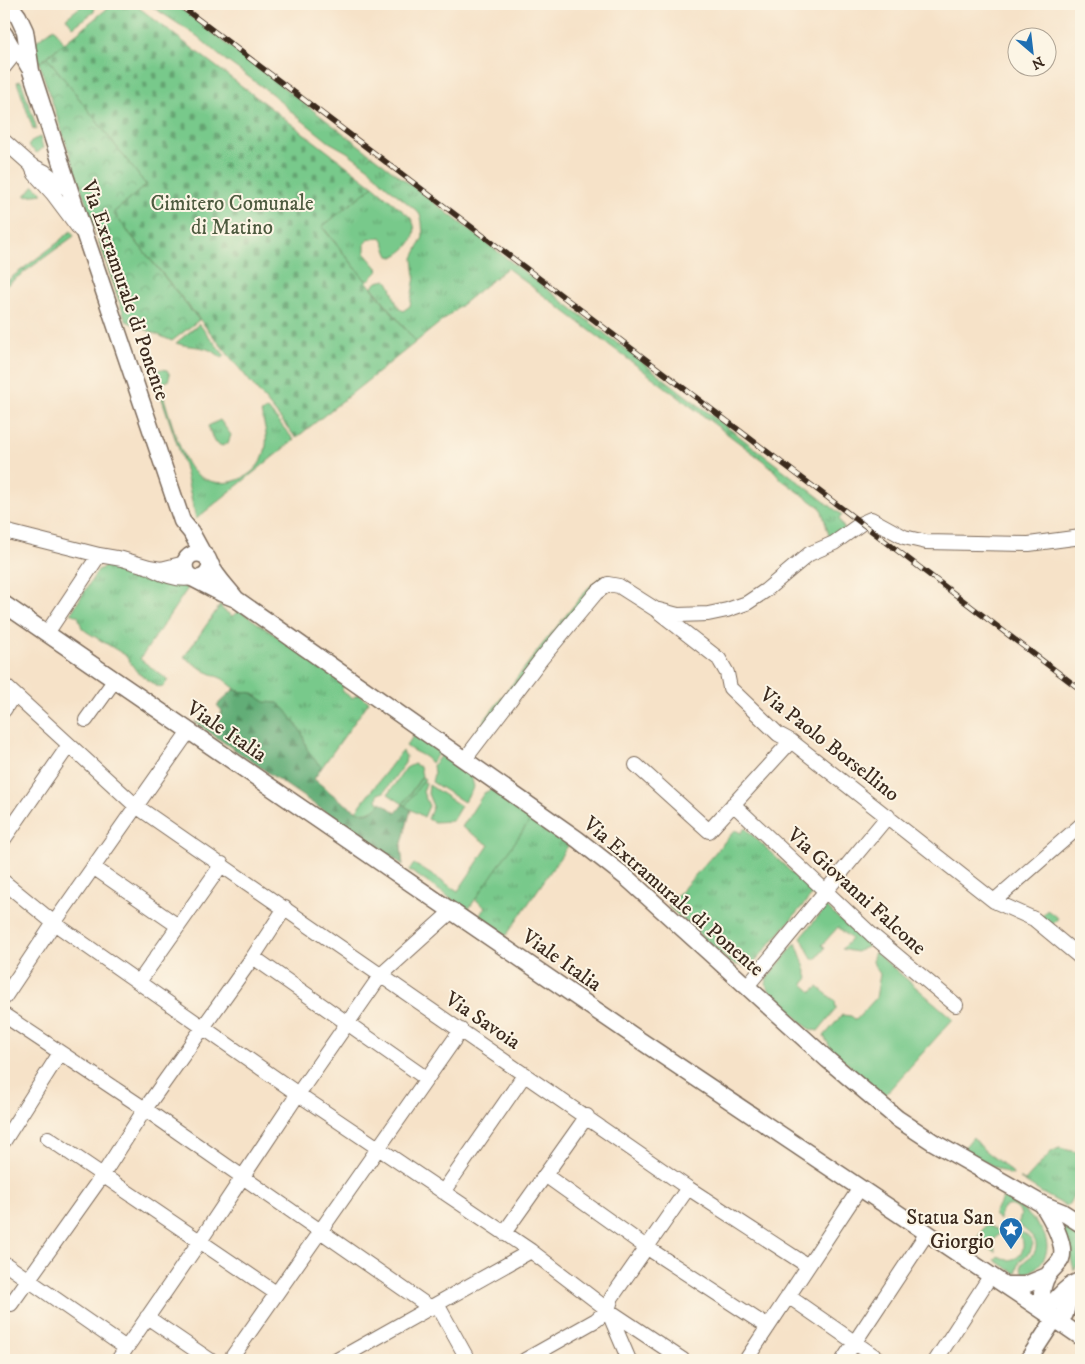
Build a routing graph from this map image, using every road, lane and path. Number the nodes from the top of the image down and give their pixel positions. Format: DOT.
graph roads {
  1 [pos="12,9"];
  2 [pos="4,34"];
  3 [pos="22,50"];
  4 [pos="4,66"];
  5 [pos="4,141"];
  6 [pos="68,199"];
  7 [pos="182,521"];
  8 [pos="4,531"];
  9 [pos="1081,537"];
  10 [pos="98,555"];
  11 [pos="186,560"];
  12 [pos="207,560"];
  13 [pos="149,567"];
  14 [pos="192,578"];
  15 [pos="236,599"];
  16 [pos="4,604"];
  17 [pos="655,609"];
  18 [pos="46,633"];
  19 [pos="114,681"];
  20 [pos="4,684"];
  21 [pos="14,694"];
  22 [pos="4,710"];
  23 [pos="86,720"];
  24 [pos="189,731"];
  25 [pos="791,741"];
  26 [pos="69,746"];
  27 [pos="465,759"];
  28 [pos="636,765"];
  29 [pos="733,804"];
  30 [pos="136,806"];
  31 [pos="888,816"];
  32 [pos="1081,825"];
  33 [pos="4,839"];
  34 [pos="222,864"];
  35 [pos="93,867"];
  36 [pos="4,882"];
  37 [pos="826,891"];
  38 [pos="994,901"];
  39 [pos="285,908"];
  40 [pos="453,910"];
  41 [pos="54,923"];
  42 [pos="178,926"];
  43 [pos="253,957"];
  44 [pos="1081,958"];
  45 [pos="381,975"];
  46 [pos="139,982"];
  47 [pos="747,986"];
  48 [pos="4,998"];
  49 [pos="956,1005"];
  50 [pos="4,1015"];
  51 [pos="349,1024"];
  52 [pos="203,1027"];
  53 [pos="461,1030"];
  54 [pos="60,1053"];
  55 [pos="525,1074"];
  56 [pos="427,1079"];
  57 [pos="298,1094"];
  58 [pos="146,1109"];
  59 [pos="587,1116"];
  60 [pos="48,1138"];
  61 [pos="4,1141"];
  62 [pos="378,1149"];
  63 [pos="102,1176"];
  64 [pos="545,1176"];
  65 [pos="242,1177"];
  66 [pos="688,1188"];
  67 [pos="860,1188"];
  68 [pos="443,1192"];
  69 [pos="1042,1204"];
  70 [pos="1081,1224"];
  71 [pos="322,1231"];
  72 [pos="504,1233"];
  73 [pos="928,1233"];
  74 [pos="200,1241"];
  75 [pos="646,1247"];
  76 [pos="531,1251"];
  77 [pos="1061,1259"];
  78 [pos="4,1263"];
  79 [pos="808,1266"];
  80 [pos="991,1275"];
  81 [pos="1047,1276"];
  82 [pos="28,1279"];
  83 [pos="1079,1279"];
  84 [pos="1006,1285"];
  85 [pos="276,1293"];
  86 [pos="788,1296"];
  87 [pos="11,1304"];
  88 [pos="434,1306"];
  89 [pos="608,1310"];
  90 [pos="1048,1315"];
  91 [pos="147,1317"];
  92 [pos="768,1327"];
  93 [pos="1081,1337"];
  94 [pos="854,1343"];
  95 [pos="126,1348"];
  96 [pos="118,1360"];
  97 [pos="210,1360"];
  98 [pos="230,1360"];
  99 [pos="337,1360"];
  100 [pos="468,1360"];
  101 [pos="525,1360"];
  102 [pos="629,1360"];
  103 [pos="683,1360"];
  104 [pos="746,1360"];
  105 [pos="843,1360"];
  106 [pos="880,1360"];
  107 [pos="936,1360"];
  108 [pos="1028,1360"];
  1 -- 3 [label="main road, Via Extramurale di Ponente"];
  2 -- 3 [label="main road, Via Extramurale di Ponente"];
  3 -- 4 [label="street"];
  3 -- 6 [label="main road, Via Extramurale di Ponente"];
  5 -- 6 [label="street"];
  6 -- 7 [label="main road, Via Extramurale di Ponente"];
  7 -- 11 [label="main road, Via Extramurale di Ponente"];
  7 -- 12 [label="main road, Via Extramurale di Ponente"];
  8 -- 10 [label="street"];
  9 -- 17 [label="street"];
  10 -- 13 [label="street"];
  10 -- 18 [label="street"];
  11 -- 12 [label="main road"];
  11 -- 13 [label="street"];
  11 -- 14 [label="main road, Via Extramurale di Ponente"];
  12 -- 14 [label="main road"];
  12 -- 15 [label="main road, Via Extramurale di Ponente"];
  13 -- 14 [label="street"];
  14 -- 15 [label="main road, Via Extramurale di Ponente"];
  15 -- 27 [label="main road, Via Extramurale di Ponente"];
  16 -- 18 [label="main road, Viale Italia"];
  17 -- 25 [label="street, Via Paolo Borsellino"];
  17 -- 27 [label="street"];
  18 -- 19 [label="main road, Viale Italia"];
  19 -- 23 [label="street"];
  19 -- 24 [label="main road, Viale Italia"];
  20 -- 21 [label="street, Via Savoia"];
  21 -- 22 [label="street"];
  21 -- 26 [label="street, Via Savoia"];
  24 -- 30 [label="street"];
  24 -- 40 [label="main road, Viale Italia"];
  25 -- 29 [label="street"];
  25 -- 31 [label="street, Via Paolo Borsellino"];
  26 -- 30 [label="street, Via Savoia"];
  26 -- 33 [label="street"];
  27 -- 47 [label="main road, Via Extramurale di Ponente"];
  28 -- 29 [label="street"];
  29 -- 37 [label="street, Via Giovanni Falcone"];
  30 -- 34 [label="street, Via Savoia"];
  30 -- 35 [label="street"];
  31 -- 37 [label="street"];
  31 -- 38 [label="street, Via Paolo Borsellino"];
  32 -- 38 [label="street"];
  34 -- 39 [label="street, Via Savoia"];
  34 -- 42 [label="street"];
  35 -- 41 [label="street"];
  35 -- 42 [label="street"];
  36 -- 41 [label="street"];
  37 -- 47 [label="street"];
  37 -- 49 [label="street, Via Giovanni Falcone"];
  38 -- 44 [label="street, Via Paolo Borsellino"];
  39 -- 43 [label="street"];
  39 -- 45 [label="street, Via Savoia"];
  40 -- 45 [label="street"];
  40 -- 67 [label="main road, Viale Italia"];
  41 -- 46 [label="street"];
  41 -- 48 [label="street"];
  42 -- 46 [label="street"];
  43 -- 51 [label="street"];
  43 -- 52 [label="street"];
  45 -- 51 [label="street"];
  45 -- 53 [label="street, Via Savoia"];
  46 -- 52 [label="street"];
  47 -- 69 [label="main road, Via Extramurale di Ponente"];
  50 -- 54 [label="street"];
  51 -- 56 [label="street"];
  51 -- 57 [label="street"];
  52 -- 57 [label="street"];
  52 -- 58 [label="street"];
  53 -- 55 [label="street, Via Savoia"];
  53 -- 56 [label="street"];
  54 -- 58 [label="street"];
  54 -- 61 [label="street"];
  55 -- 59 [label="street, Via Savoia"];
  55 -- 68 [label="street"];
  56 -- 62 [label="street"];
  57 -- 62 [label="street"];
  57 -- 65 [label="street"];
  58 -- 63 [label="street"];
  58 -- 65 [label="street"];
  59 -- 64 [label="street"];
  59 -- 66 [label="street, Via Savoia"];
  60 -- 63 [label="street"];
  62 -- 68 [label="street"];
  62 -- 71 [label="street"];
  63 -- 74 [label="street"];
  63 -- 82 [label="street"];
  64 -- 72 [label="street"];
  64 -- 75 [label="street"];
  65 -- 71 [label="street"];
  65 -- 74 [label="street"];
  66 -- 75 [label="street"];
  66 -- 79 [label="street, Via Savoia"];
  67 -- 73 [label="main road, Viale Italia"];
  67 -- 79 [label="street"];
  68 -- 72 [label="street"];
  69 -- 70 [label="main road, Via Extramurale di Ponente"];
  69 -- 77 [label="main road"];
  71 -- 85 [label="street"];
  71 -- 88 [label="street"];
  72 -- 76 [label="street"];
  73 -- 80 [label="main road, Viale Italia"];
  73 -- 94 [label="street"];
  74 -- 85 [label="street"];
  74 -- 91 [label="street"];
  75 -- 89 [label="street"];
  75 -- 92 [label="street"];
  76 -- 88 [label="street"];
  76 -- 89 [label="street"];
  77 -- 81 [label="main road"];
  77 -- 83 [label="main road"];
  78 -- 82 [label="street"];
  79 -- 86 [label="street"];
  80 -- 84 [label="main road, Viale Italia"];
  80 -- 107 [label="street"];
  81 -- 84 [label="main road"];
  81 -- 90 [label="main road"];
  82 -- 87 [label="street"];
  82 -- 95 [label="street"];
  83 -- 90 [label="main road"];
  84 -- 90 [label="main road, Viale Italia"];
  85 -- 98 [label="street"];
  86 -- 92 [label="street"];
  86 -- 94 [label="street"];
  88 -- 99 [label="street"];
  88 -- 100 [label="street"];
  89 -- 101 [label="street"];
  89 -- 102 [label="street"];
  89 -- 103 [label="street"];
  90 -- 93 [label="main road, Viale Italia"];
  90 -- 108 [label="main road"];
  91 -- 95 [label="street"];
  91 -- 97 [label="street"];
  92 -- 104 [label="street"];
  94 -- 105 [label="street"];
  94 -- 106 [label="street"];
  95 -- 96 [label="street"];
}
